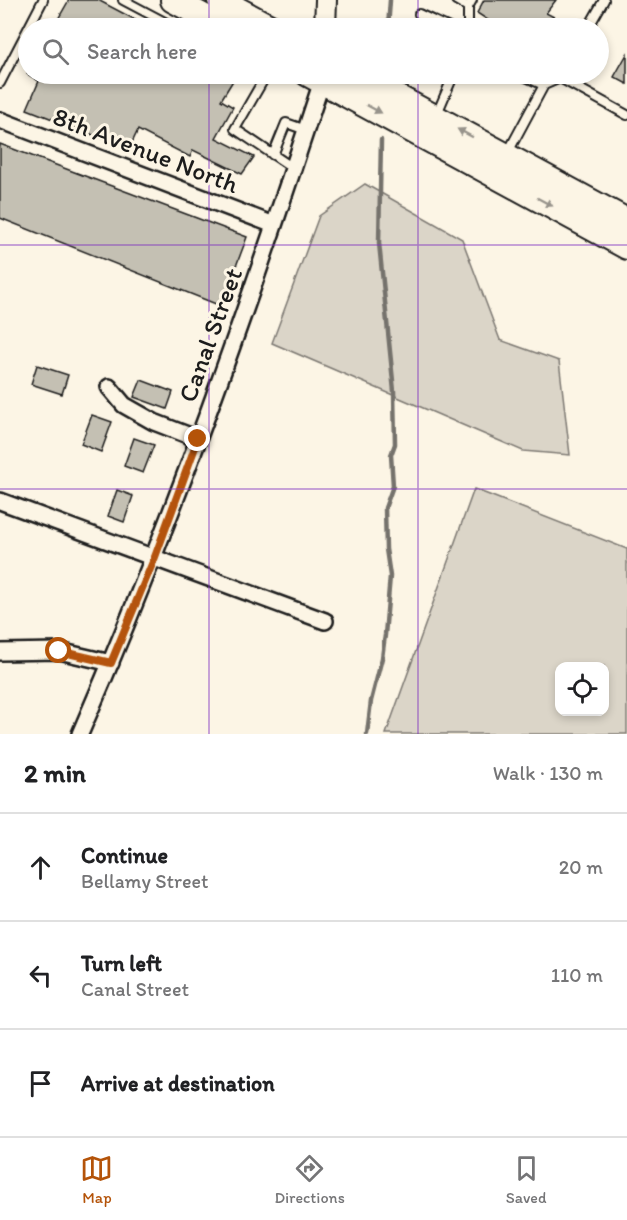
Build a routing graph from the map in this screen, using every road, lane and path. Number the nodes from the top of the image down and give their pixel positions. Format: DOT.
graph roads {
  1 [pos="43,0"];
  2 [pos="123,0"];
  3 [pos="219,0"];
  4 [pos="326,0"];
  5 [pos="456,0"];
  6 [pos="604,0"];
  7 [pos="470,3"];
  8 [pos="172,8"];
  9 [pos="419,14"];
  10 [pos="34,18"];
  11 [pos="198,18"];
  12 [pos="253,18"];
  13 [pos="325,18"];
  14 [pos="428,18"];
  15 [pos="469,18"];
  16 [pos="594,18"];
  17 [pos="18,48"];
  18 [pos="0,83"];
  19 [pos="258,84"];
  20 [pos="316,84"];
  21 [pos="333,84"];
  22 [pos="374,84"];
  23 [pos="450,84"];
  24 [pos="575,84"];
  25 [pos="544,85"];
  26 [pos="627,115"];
  27 [pos="436,117"];
  28 [pos="0,120"];
  29 [pos="306,130"];
  30 [pos="273,155"];
  31 [pos="507,156"];
  32 [pos="293,168"];
  33 [pos="627,221"];
  34 [pos="274,225"];
  35 [pos="627,246"];
  36 [pos="109,387"];
  37 [pos="198,439"];
  38 [pos="0,501"];
  39 [pos="155,557"];
  40 [pos="325,621"];
  41 [pos="0,652"];
  42 [pos="111,663"];
  43 [pos="80,734"];
  1 -- 10 [label="lane"];
  2 -- 8 [label="lane"];
  3 -- 12 [label="main road"];
  4 -- 13 [label="street"];
  5 -- 7 [label="lane"];
  6 -- 16 [label="lane"];
  7 -- 15 [label="lane"];
  8 -- 11 [label="main road"];
  9 -- 14 [label="lane"];
  17 -- 18 [label="lane"];
  19 -- 30 [label="lane"];
  20 -- 29 [label="street, Canal Street"];
  21 -- 35 [label="main road, one-way"];
  22 -- 27 [label="main road"];
  23 -- 27 [label="lane"];
  24 -- 26 [label="lane"];
  25 -- 31 [label="lane"];
  31 -- 27 [label="main road, one-way"];
  28 -- 34 [label="street, 8th Avenue North"];
  29 -- 30 [label="lane"];
  29 -- 32 [label="street, Canal Street"];
  30 -- 32 [label="lane"];
  31 -- 33 [label="main road"];
  32 -- 34 [label="street, Canal Street"];
  34 -- 37 [label="street, Canal Street"];
  36 -- 37 [label="street"];
  37 -- 39 [label="street, Canal Street"];
  38 -- 39 [label="street"];
  39 -- 40 [label="street"];
  39 -- 42 [label="street, Canal Street"];
  41 -- 42 [label="street"];
  42 -- 43 [label="street, Canal Street"];
}
